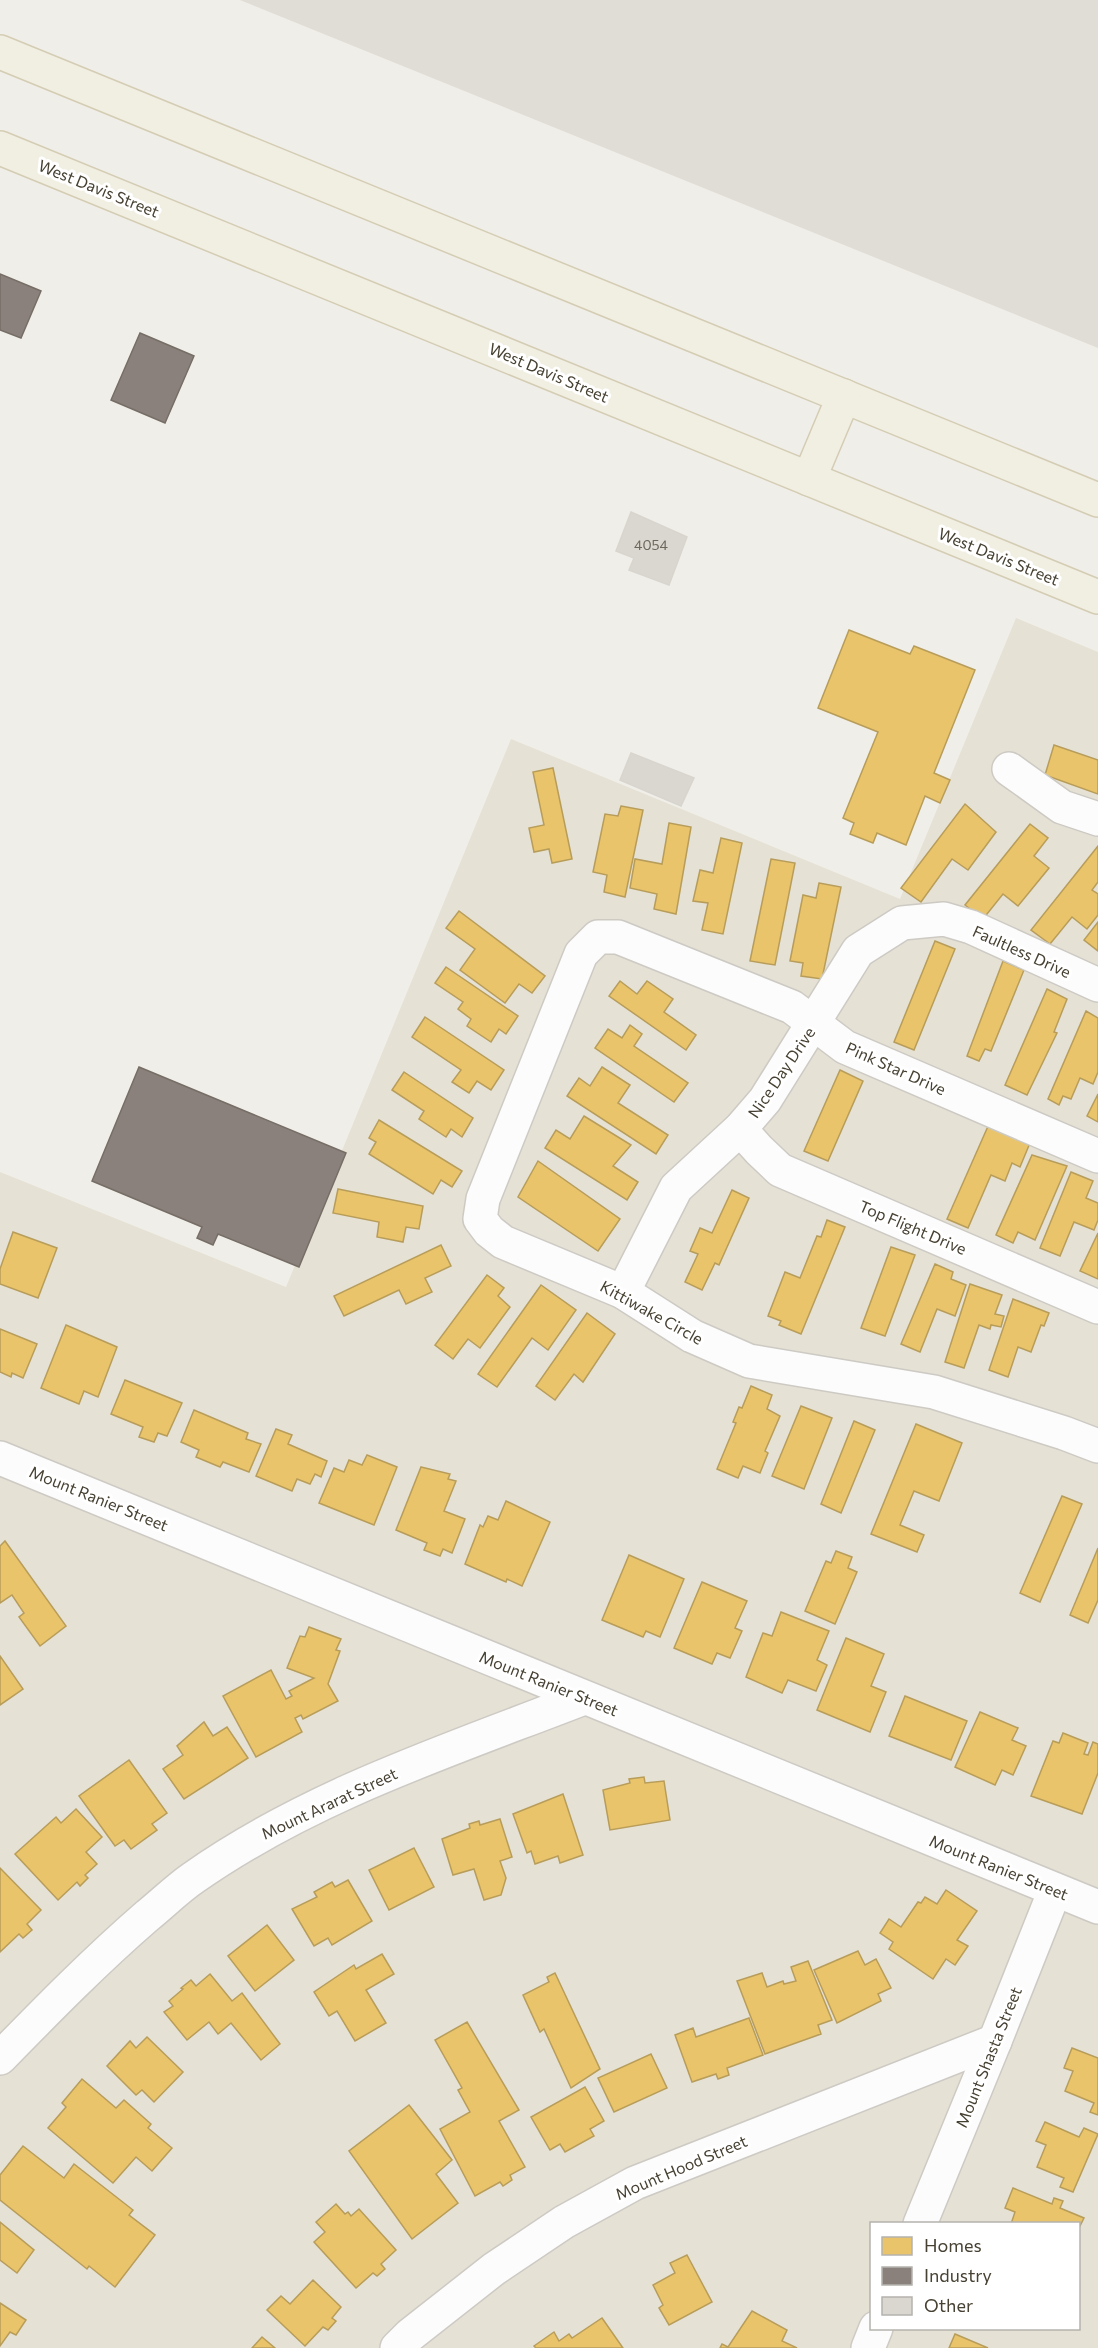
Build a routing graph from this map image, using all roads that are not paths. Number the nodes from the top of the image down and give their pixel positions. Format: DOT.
graph roads {
  1 [pos="0,52"];
  2 [pos="0,148"];
  3 [pos="844,396"];
  4 [pos="809,478"];
  5 [pos="1098,500"];
  6 [pos="1098,597"];
  7 [pos="1009,769"];
  8 [pos="1098,819"];
  9 [pos="944,920"];
  10 [pos="598,938"];
  11 [pos="1098,985"];
  12 [pos="814,1023"];
  13 [pos="740,1129"];
  14 [pos="1098,1156"];
  15 [pos="622,1292"];
  16 [pos="1098,1307"];
  17 [pos="1098,1446"];
  18 [pos="0,1458"];
  19 [pos="584,1698"];
  20 [pos="1055,1890"];
  21 [pos="1098,1907"];
  22 [pos="995,2041"];
  23 [pos="0,2058"];
  24 [pos="920,2222"];
  25 [pos="875,2330"];
  26 [pos="397,2348"];
  27 [pos="868,2348"];
  1 -- 3 [label="main road"];
  2 -- 4 [label="main road, West Davis Street"];
  3 -- 4 [label="main road"];
  3 -- 5 [label="main road"];
  4 -- 6 [label="main road, West Davis Street"];
  7 -- 8 [label="street"];
  9 -- 11 [label="street, Faultless Drive"];
  9 -- 12 [label="street, Nice Day Drive"];
  10 -- 12 [label="street, Pink Star Drive"];
  10 -- 15 [label="street, Kittiwake Circle"];
  12 -- 13 [label="street, Nice Day Drive"];
  12 -- 14 [label="street, Pink Star Drive"];
  13 -- 15 [label="street, Nice Day Drive"];
  13 -- 16 [label="street, Top Flight Drive"];
  15 -- 17 [label="street, Kittiwake Circle"];
  18 -- 19 [label="street, Mount Ranier Street"];
  19 -- 20 [label="street, Mount Ranier Street"];
  19 -- 23 [label="street, Mount Ararat Street"];
  20 -- 21 [label="street, Mount Ranier Street"];
  20 -- 22 [label="street, Mount Shasta Street"];
  22 -- 24 [label="street, Mount Shasta Street"];
  22 -- 26 [label="street, Mount Hood Street"];
  25 -- 27 [label="street"];
}
